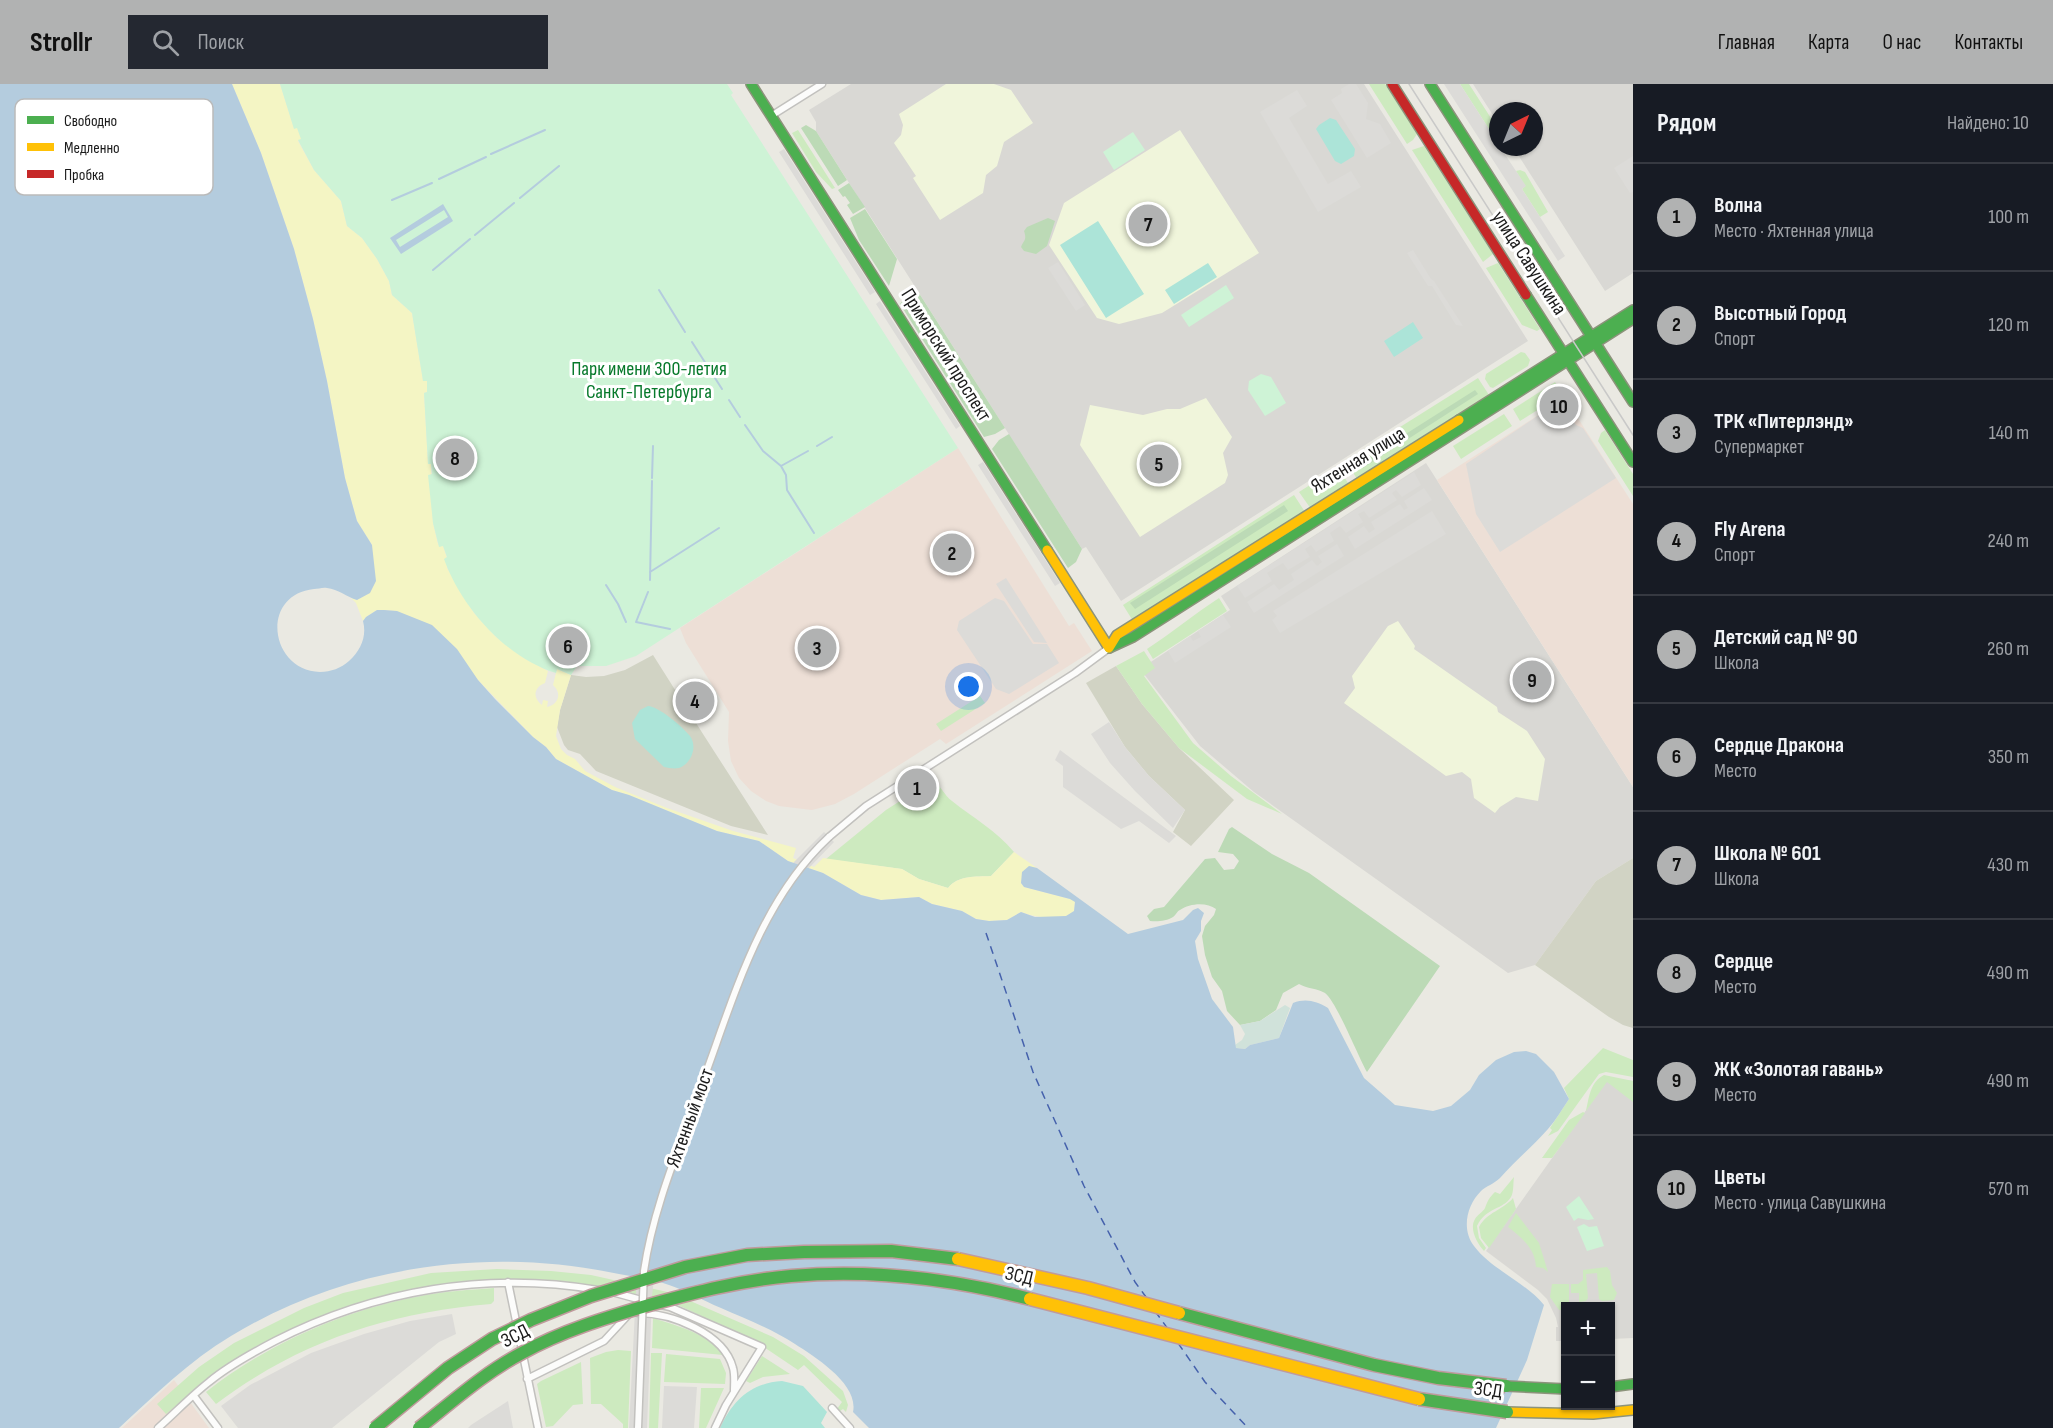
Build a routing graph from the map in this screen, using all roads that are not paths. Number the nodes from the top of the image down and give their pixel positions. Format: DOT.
graph roads {
  1 [pos="751,84"];
  2 [pos="822,84"];
  3 [pos="1392,84"];
  4 [pos="1430,84"];
  5 [pos="771,116"];
  6 [pos="1633,309"];
  7 [pos="1633,319"];
  8 [pos="1593,340"];
  9 [pos="1566,357"];
  10 [pos="1633,402"];
  11 [pos="1633,462"];
  12 [pos="1109,648"];
  13 [pos="829,837"];
  14 [pos="508,1282"];
  15 [pos="527,1379"];
  16 [pos="1633,1384"];
  17 [pos="1615,1386"];
  18 [pos="1561,1389"];
  19 [pos="734,1392"];
  20 [pos="195,1396"];
  21 [pos="832,1408"];
  22 [pos="1633,1410"];
  23 [pos="158,1428"];
  24 [pos="218,1428"];
  25 [pos="375,1428"];
  26 [pos="419,1428"];
  27 [pos="538,1428"];
  28 [pos="638,1428"];
  29 [pos="715,1428"];
  30 [pos="850,1428"];
  1 -- 5 [label="main road, Приморский проспект"];
  2 -- 5 [label="street"];
  3 -- 9 [label="main road, улица Савушкина"];
  4 -- 8 [label="main road, улица Савушкина"];
  5 -- 12 [label="main road, Приморский проспект"];
  6 -- 8 [label="main road, Яхтенная улица"];
  7 -- 8 [label="main road, Яхтенная улица"];
  8 -- 9 [label="main road, Яхтенная улица"];
  8 -- 10 [label="main road, улица Савушкина"];
  9 -- 11 [label="main road, улица Савушкина"];
  9 -- 12 [label="main road, Яхтенная улица"];
  12 -- 13 [label="street, Яхтенная улица"];
  13 -- 28 [label="street, Яхтенный мост, bridge"];
  14 -- 15 [label="street"];
  14 -- 19 [label="street"];
  14 -- 20 [label="street"];
  15 -- 19 [label="street"];
  15 -- 27 [label="street"];
  16 -- 17 [label="main road"];
  18 -- 25 [label="main road, ЗСД, bridge"];
  19 -- 29 [label="street"];
  20 -- 23 [label="street"];
  20 -- 24 [label="street"];
  21 -- 30 [label="street"];
  22 -- 26 [label="main road, ЗСД, bridge"];
}
